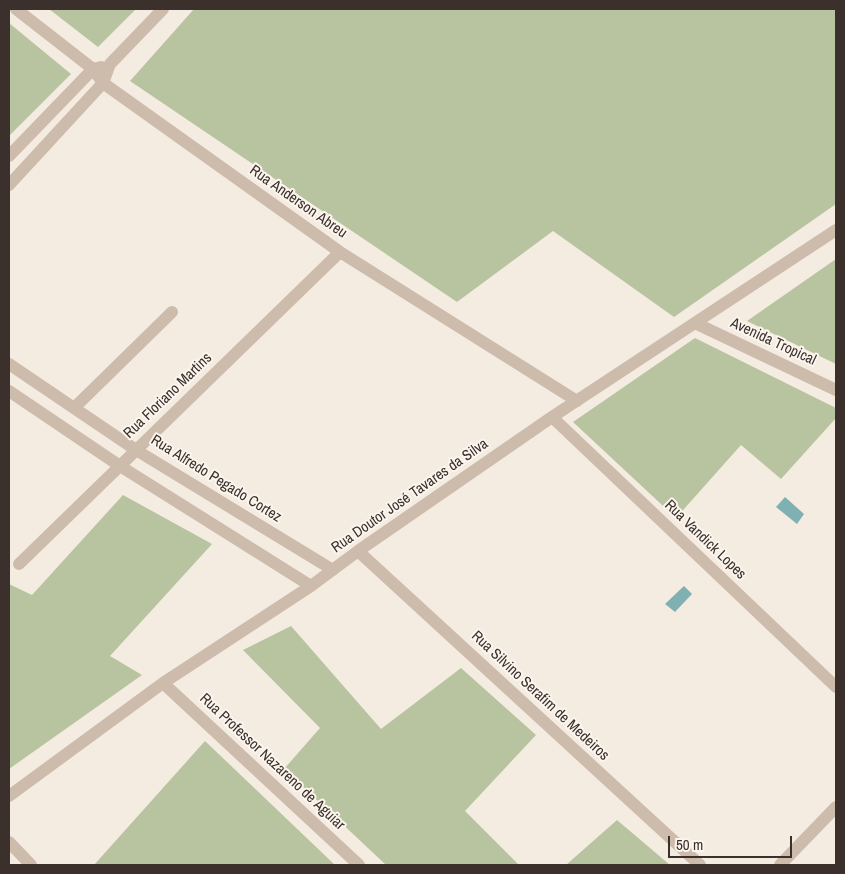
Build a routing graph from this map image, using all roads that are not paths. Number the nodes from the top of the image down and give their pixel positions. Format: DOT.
graph roads {
  1 [pos="16,9"];
  2 [pos="164,9"];
  3 [pos="110,64"];
  4 [pos="93,69"];
  5 [pos="104,83"];
  6 [pos="9,156"];
  7 [pos="9,185"];
  8 [pos="836,230"];
  9 [pos="340,252"];
  10 [pos="172,312"];
  11 [pos="695,323"];
  12 [pos="9,364"];
  13 [pos="836,390"];
  14 [pos="9,391"];
  15 [pos="577,401"];
  16 [pos="74,408"];
  17 [pos="552,417"];
  18 [pos="136,450"];
  19 [pos="120,466"];
  20 [pos="358,551"];
  21 [pos="20,564"];
  22 [pos="333,570"];
  23 [pos="311,586"];
  24 [pos="163,683"];
  25 [pos="836,687"];
  26 [pos="9,796"];
  27 [pos="836,807"];
  28 [pos="9,842"];
  29 [pos="32,865"];
  30 [pos="359,865"];
  31 [pos="700,865"];
  32 [pos="780,865"];
  1 -- 4 [label="street, Rua Anderson Abreu"];
  2 -- 3 [label="street"];
  3 -- 4 [label="street"];
  3 -- 5 [label="street"];
  4 -- 5 [label="street, Rua Anderson Abreu"];
  4 -- 6 [label="street"];
  5 -- 7 [label="street"];
  5 -- 9 [label="street, Rua Anderson Abreu"];
  8 -- 11 [label="street, Rua Doutor José Tavares da Silva"];
  9 -- 15 [label="street, Rua Anderson Abreu"];
  9 -- 18 [label="street, Rua Floriano Martins"];
  10 -- 16 [label="street"];
  11 -- 13 [label="street, Avenida Tropical"];
  11 -- 15 [label="street, Rua Doutor José Tavares da Silva"];
  12 -- 16 [label="street, Rua Alfredo Pegado Cortez"];
  14 -- 19 [label="street"];
  15 -- 17 [label="street, Rua Doutor José Tavares da Silva"];
  16 -- 18 [label="street, Rua Alfredo Pegado Cortez"];
  17 -- 20 [label="street, Rua Doutor José Tavares da Silva"];
  17 -- 25 [label="street, Rua Vandick Lopes"];
  18 -- 19 [label="street, Rua Floriano Martins"];
  18 -- 22 [label="street, Rua Alfredo Pegado Cortez"];
  19 -- 21 [label="street, Rua Floriano Martins"];
  19 -- 23 [label="street"];
  20 -- 22 [label="street, Rua Doutor José Tavares da Silva"];
  20 -- 31 [label="street, Rua Silvino Serafim de Medeiros"];
  22 -- 23 [label="street, Rua Doutor José Tavares da Silva"];
  23 -- 24 [label="street, Rua Doutor José Tavares da Silva"];
  24 -- 26 [label="street, Rua Doutor José Tavares da Silva"];
  24 -- 30 [label="street, Rua Professor Nazareno de Aguiar"];
  27 -- 32 [label="street"];
  28 -- 29 [label="street"];
}
